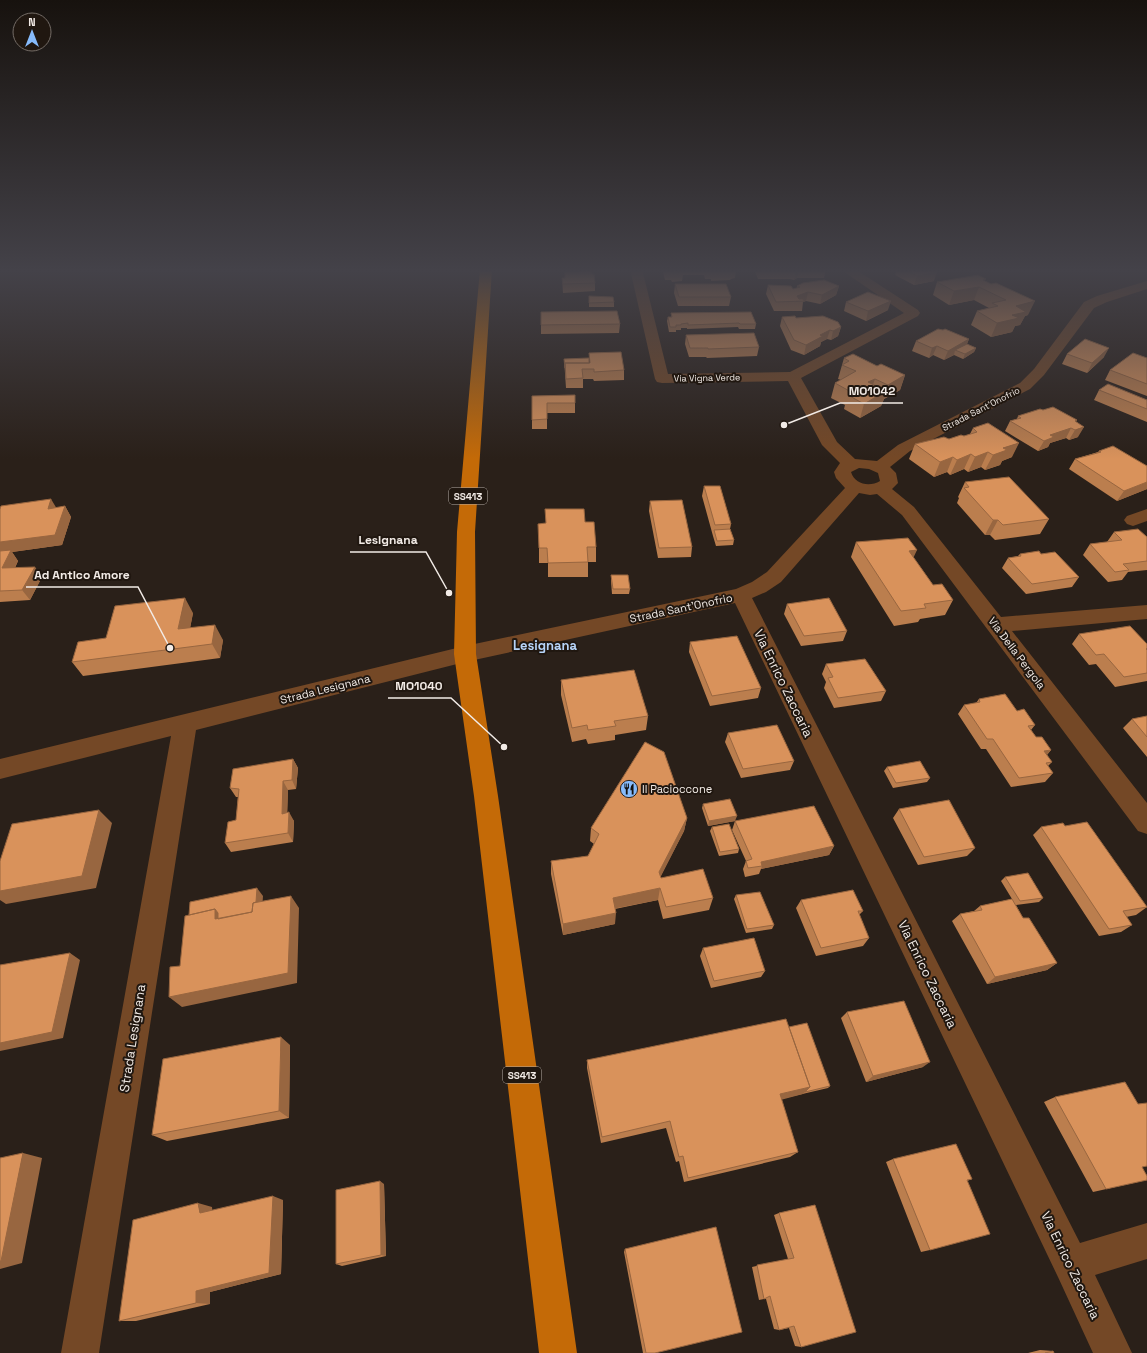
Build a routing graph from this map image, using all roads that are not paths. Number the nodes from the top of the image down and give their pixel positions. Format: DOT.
graph roads {
  1 [pos="481,332"];
  2 [pos="651,332"];
  3 [pos="877,332"];
  4 [pos="1069,332"];
  5 [pos="793,376"];
  6 [pos="851,464"];
  7 [pos="879,467"];
  8 [pos="855,487"];
  9 [pos="880,489"];
  10 [pos="741,595"];
  11 [pos="1147,612"];
  12 [pos="997,626"];
  13 [pos="465,654"];
  14 [pos="185,724"];
  15 [pos="0,769"];
  16 [pos="1147,823"];
  17 [pos="1147,1241"];
  18 [pos="1071,1264"];
  19 [pos="80,1353"];
  20 [pos="558,1353"];
  21 [pos="1113,1353"];
  1 -- 13 [label="main road, SS413"];
  2 -- 5 [label="street, Via Vigna Verde"];
  3 -- 5 [label="street, Via Vigna Verde"];
  4 -- 7 [label="street, Strada Sant'Onofrio"];
  5 -- 6 [label="street"];
  6 -- 7 [label="street"];
  6 -- 8 [label="street"];
  7 -- 9 [label="street"];
  8 -- 9 [label="street"];
  8 -- 10 [label="street, Strada Sant'Onofrio"];
  9 -- 12 [label="street, Via Della Pergola"];
  10 -- 13 [label="street, Strada Sant'Onofrio"];
  10 -- 18 [label="street, Via Enrico Zaccaria"];
  11 -- 12 [label="street"];
  12 -- 16 [label="street, Via Della Pergola"];
  13 -- 14 [label="street, Strada Lesignana"];
  13 -- 20 [label="main road, SS413"];
  14 -- 15 [label="street, Strada Lesignana"];
  14 -- 19 [label="street, Strada Lesignana"];
  17 -- 18 [label="street"];
  18 -- 21 [label="street, Via Enrico Zaccaria"];
}
